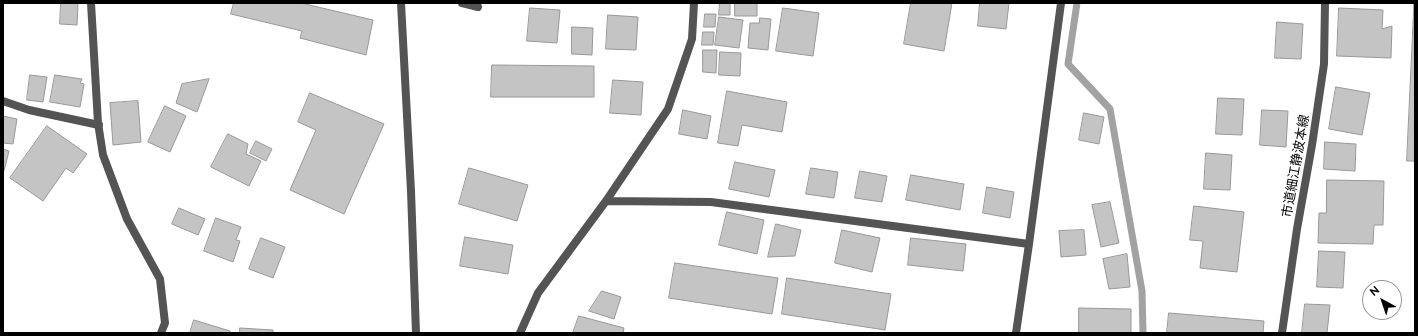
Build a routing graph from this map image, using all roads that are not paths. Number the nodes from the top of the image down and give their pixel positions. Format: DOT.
graph roads {
  1 [pos="91,3"];
  2 [pos="401,3"];
  3 [pos="462,3"];
  4 [pos="694,3"];
  5 [pos="1061,3"];
  6 [pos="1325,3"];
  7 [pos="478,7"];
  8 [pos="3,102"];
  9 [pos="99,125"];
  10 [pos="606,201"];
  11 [pos="1030,244"];
  12 [pos="161,333"];
  13 [pos="416,333"];
  14 [pos="520,333"];
  15 [pos="1016,333"];
  16 [pos="1282,333"];
  1 -- 9 [label="street"];
  2 -- 13 [label="street"];
  3 -- 7 [label="street"];
  4 -- 10 [label="street"];
  5 -- 11 [label="street"];
  6 -- 16 [label="street, 市道細江静波本線"];
  8 -- 9 [label="street"];
  9 -- 12 [label="street"];
  10 -- 11 [label="street"];
  10 -- 14 [label="street"];
  11 -- 15 [label="street"];
}
